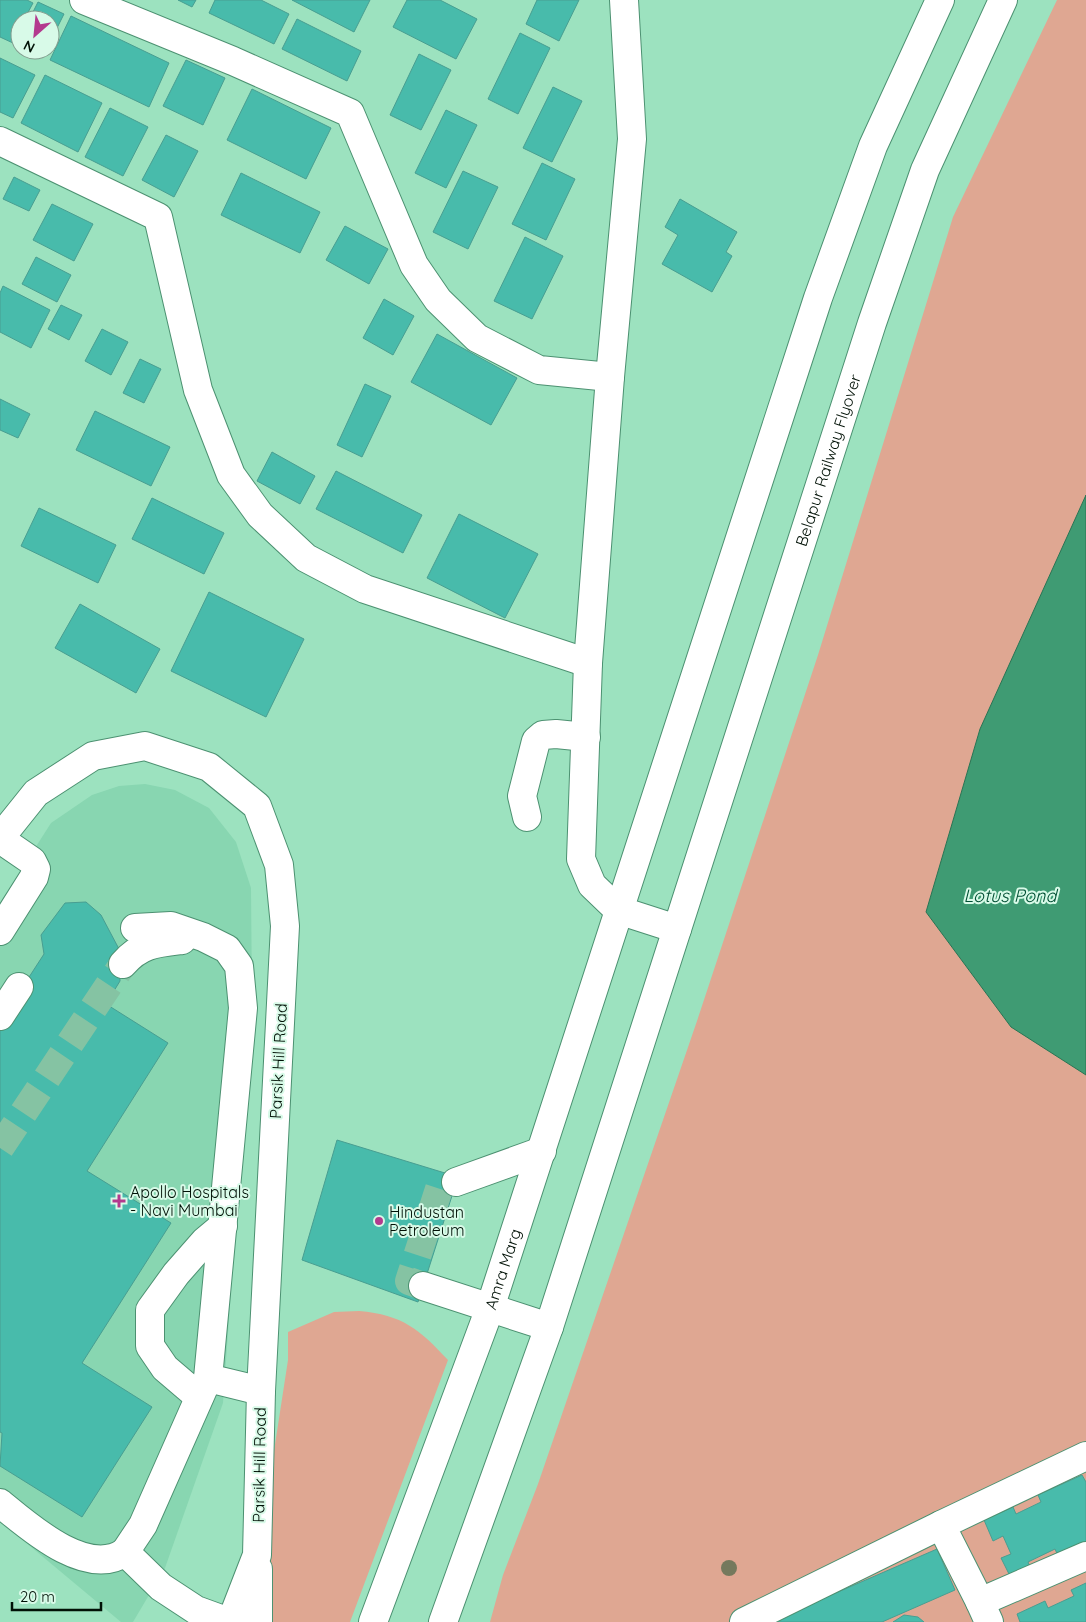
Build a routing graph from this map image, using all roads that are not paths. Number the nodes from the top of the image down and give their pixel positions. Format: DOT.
graph roads {
  1 [pos="84,0"];
  2 [pos="624,0"];
  3 [pos="940,0"];
  4 [pos="1003,0"];
  5 [pos="0,141"];
  6 [pos="610,377"];
  7 [pos="588,663"];
  8 [pos="586,737"];
  9 [pos="526,817"];
  10 [pos="0,839"];
  11 [pos="618,910"];
  12 [pos="136,928"];
  13 [pos="677,930"];
  14 [pos="0,931"];
  15 [pos="203,937"];
  16 [pos="123,964"];
  17 [pos="19,987"];
  18 [pos="0,1016"];
  19 [pos="542,1150"];
  20 [pos="456,1182"];
  21 [pos="223,1226"];
  22 [pos="424,1286"];
  23 [pos="490,1308"];
  24 [pos="549,1327"];
  25 [pos="203,1387"];
  26 [pos="261,1391"];
  27 [pos="1086,1456"];
  28 [pos="0,1503"];
  29 [pos="941,1524"];
  30 [pos="125,1552"];
  31 [pos="258,1555"];
  32 [pos="1086,1556"];
  33 [pos="984,1612"];
  34 [pos="230,1622"];
  35 [pos="258,1622"];
  36 [pos="374,1622"];
  37 [pos="443,1622"];
  38 [pos="744,1622"];
  1 -- 6 [label="main road"];
  2 -- 6 [label="main road"];
  3 -- 11 [label="main road"];
  4 -- 13 [label="main road, Belapur Railway Flyover"];
  5 -- 7 [label="main road"];
  6 -- 7 [label="main road"];
  7 -- 8 [label="main road"];
  8 -- 9 [label="main road"];
  8 -- 11 [label="main road"];
  10 -- 14 [label="main road"];
  10 -- 26 [label="main road, Parsik Hill Road"];
  11 -- 13 [label="main road"];
  11 -- 19 [label="main road, Amra Marg"];
  12 -- 15 [label="main road"];
  13 -- 24 [label="main road"];
  15 -- 16 [label="main road"];
  15 -- 21 [label="main road"];
  17 -- 18 [label="main road"];
  19 -- 20 [label="main road"];
  19 -- 23 [label="main road, Amra Marg"];
  21 -- 25 [label="main road"];
  21 -- 25 [label="main road"];
  22 -- 23 [label="main road"];
  23 -- 24 [label="main road"];
  23 -- 36 [label="main road, Amra Marg"];
  24 -- 37 [label="main road"];
  25 -- 26 [label="main road"];
  25 -- 30 [label="main road"];
  26 -- 31 [label="main road, Parsik Hill Road"];
  27 -- 29 [label="main road"];
  28 -- 30 [label="main road"];
  29 -- 33 [label="main road"];
  29 -- 38 [label="main road"];
  30 -- 34 [label="main road"];
  31 -- 34 [label="main road, Parsik Hill Road"];
  31 -- 35 [label="main road"];
  32 -- 33 [label="main road"];
}
